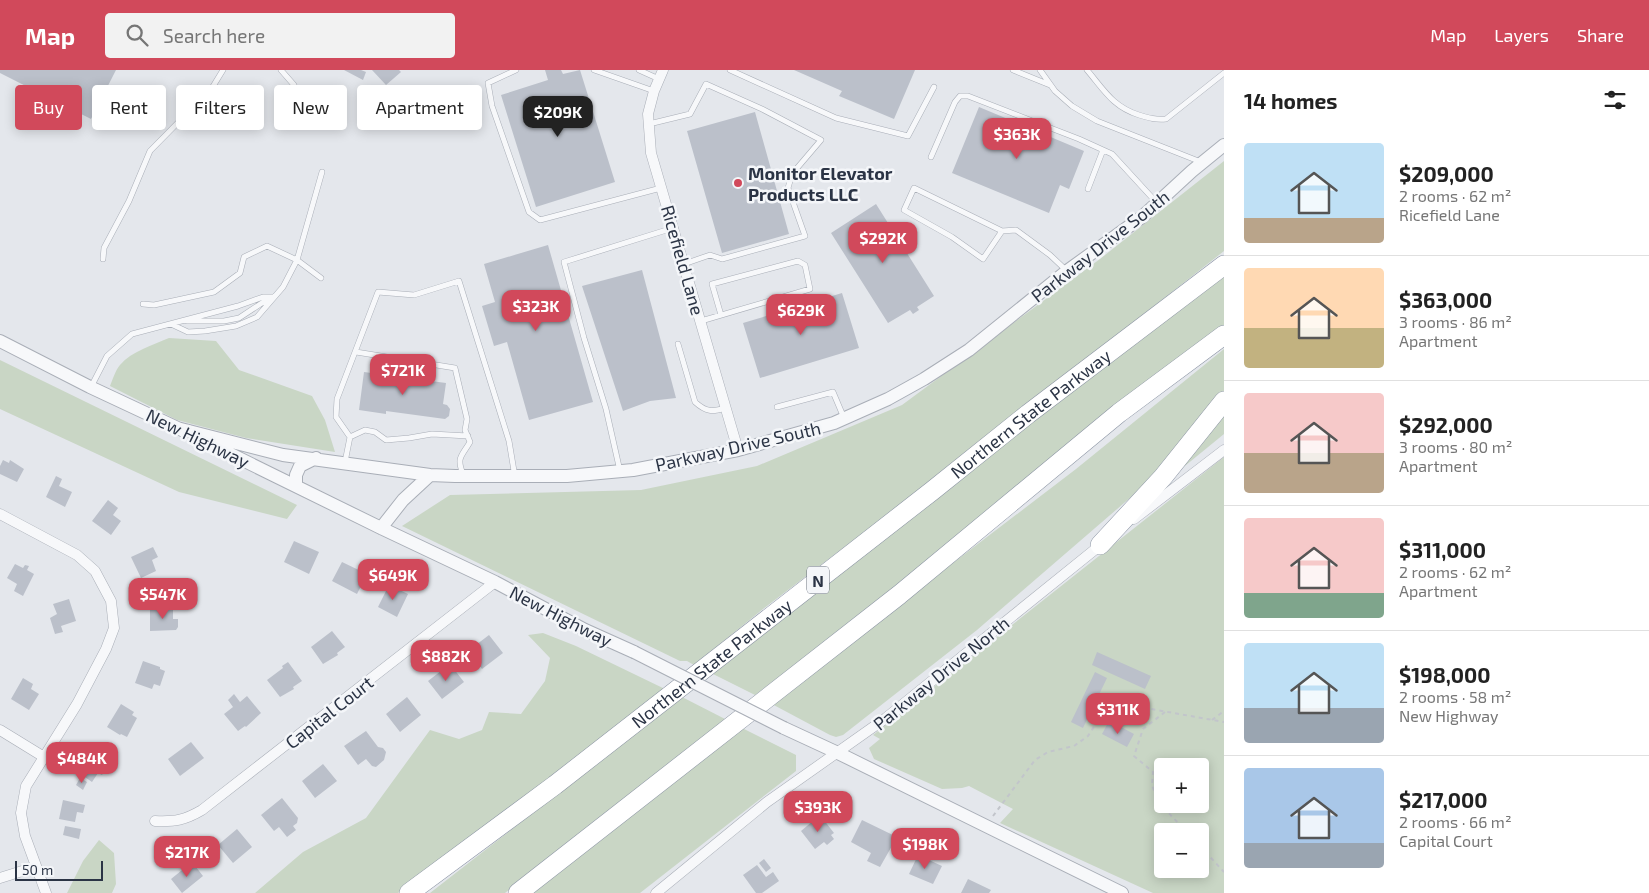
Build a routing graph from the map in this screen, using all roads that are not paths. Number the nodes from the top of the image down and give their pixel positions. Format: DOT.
graph roads {
  1 [pos="222,70"];
  2 [pos="281,70"];
  3 [pos="516,70"];
  4 [pos="594,70"];
  5 [pos="639,70"];
  6 [pos="730,70"];
  7 [pos="1013,70"];
  8 [pos="1040,70"];
  9 [pos="1087,70"];
  10 [pos="1224,73"];
  11 [pos="661,74"];
  12 [pos="294,85"];
  13 [pos="1051,85"];
  14 [pos="934,87"];
  15 [pos="654,91"];
  16 [pos="649,124"];
  17 [pos="1224,145"];
  18 [pos="1103,150"];
  19 [pos="931,157"];
  20 [pos="1202,163"];
  21 [pos="322,172"];
  22 [pos="662,188"];
  23 [pos="1088,189"];
  24 [pos="1157,203"];
  25 [pos="674,228"];
  26 [pos="1002,231"];
  27 [pos="103,259"];
  28 [pos="297,260"];
  29 [pos="684,264"];
  30 [pos="1224,265"];
  31 [pos="1067,271"];
  32 [pos="321,278"];
  33 [pos="273,297"];
  34 [pos="143,304"];
  35 [pos="721,315"];
  36 [pos="184,321"];
  37 [pos="700,321"];
  38 [pos="171,324"];
  39 [pos="1224,335"];
  40 [pos="0,341"];
  41 [pos="678,344"];
  42 [pos="356,352"];
  43 [pos="90,387"];
  44 [pos="1224,401"];
  45 [pos="777,407"];
  46 [pos="726,408"];
  47 [pos="844,418"];
  48 [pos="177,428"];
  49 [pos="468,436"];
  50 [pos="350,437"];
  51 [pos="738,450"];
  52 [pos="1224,450"];
  53 [pos="316,458"];
  54 [pos="345,464"];
  55 [pos="620,471"];
  56 [pos="430,475"];
  57 [pos="464,476"];
  58 [pos="515,477"];
  59 [pos="296,485"];
  60 [pos="0,514"];
  61 [pos="380,528"];
  62 [pos="1100,545"];
  63 [pos="495,582"];
  64 [pos="0,730"];
  65 [pos="838,753"];
  66 [pos="44,757"];
  67 [pos="155,821"];
  68 [pos="35,867"];
  69 [pos="0,878"];
  70 [pos="46,893"];
  71 [pos="409,893"];
  72 [pos="518,893"];
  73 [pos="656,893"];
  74 [pos="1122,893"];
  1 -- 27 [label="lane"];
  2 -- 12 [label="lane"];
  3 -- 22 [label="lane"];
  4 -- 15 [label="lane"];
  5 -- 11 [label="lane"];
  6 -- 14 [label="lane"];
  7 -- 13 [label="lane"];
  8 -- 13 [label="lane"];
  9 -- 10 [label="lane"];
  11 -- 15 [label="street, Ricefield Lane"];
  13 -- 20 [label="lane"];
  15 -- 16 [label="street, Ricefield Lane"];
  16 -- 22 [label="street, Ricefield Lane"];
  16 -- 29 [label="lane"];
  17 -- 20 [label="street, Parkway Drive South"];
  18 -- 19 [label="lane"];
  18 -- 23 [label="lane"];
  18 -- 24 [label="lane"];
  20 -- 24 [label="street, Parkway Drive South"];
  21 -- 28 [label="lane"];
  22 -- 25 [label="street, Ricefield Lane"];
  24 -- 31 [label="street, Parkway Drive South"];
  25 -- 29 [label="street, Ricefield Lane"];
  25 -- 55 [label="lane"];
  26 -- 26 [label="lane"];
  26 -- 31 [label="lane"];
  28 -- 32 [label="lane"];
  28 -- 33 [label="lane"];
  28 -- 34 [label="lane"];
  29 -- 37 [label="street, Ricefield Lane"];
  30 -- 71 [label="highway, Northern State Parkway / N"];
  31 -- 47 [label="street, Parkway Drive South"];
  33 -- 36 [label="lane"];
  33 -- 36 [label="lane"];
  33 -- 38 [label="lane"];
  35 -- 35 [label="lane"];
  35 -- 37 [label="lane"];
  36 -- 38 [label="lane"];
  37 -- 46 [label="street, Ricefield Lane"];
  38 -- 43 [label="lane"];
  39 -- 72 [label="highway"];
  40 -- 43 [label="street, New Highway"];
  41 -- 46 [label="lane"];
  42 -- 49 [label="lane"];
  42 -- 50 [label="lane"];
  42 -- 58 [label="lane"];
  43 -- 48 [label="street, New Highway"];
  44 -- 62 [label="highway"];
  45 -- 47 [label="lane"];
  46 -- 51 [label="street, Ricefield Lane"];
  47 -- 51 [label="street, Parkway Drive South"];
  48 -- 53 [label="street, Parkway Drive South"];
  48 -- 59 [label="street, New Highway"];
  49 -- 50 [label="lane"];
  49 -- 57 [label="lane"];
  50 -- 54 [label="lane"];
  51 -- 55 [label="street, Parkway Drive South"];
  52 -- 62 [label="street, Parkway Drive North"];
  53 -- 54 [label="street, Parkway Drive South"];
  53 -- 59 [label="street"];
  54 -- 56 [label="street, Parkway Drive South"];
  55 -- 58 [label="street, Parkway Drive South"];
  56 -- 57 [label="street, Parkway Drive South"];
  56 -- 61 [label="street"];
  57 -- 58 [label="street, Parkway Drive South"];
  59 -- 61 [label="street, New Highway"];
  60 -- 66 [label="street"];
  61 -- 63 [label="street, New Highway"];
  62 -- 65 [label="street, Parkway Drive North"];
  63 -- 65 [label="street, New Highway, bridge"];
  63 -- 67 [label="street, Capital Court"];
  64 -- 66 [label="street"];
  65 -- 73 [label="street, Parkway Drive North"];
  65 -- 74 [label="street, New Highway"];
  66 -- 68 [label="street"];
  68 -- 69 [label="street"];
  68 -- 70 [label="street"];
}
